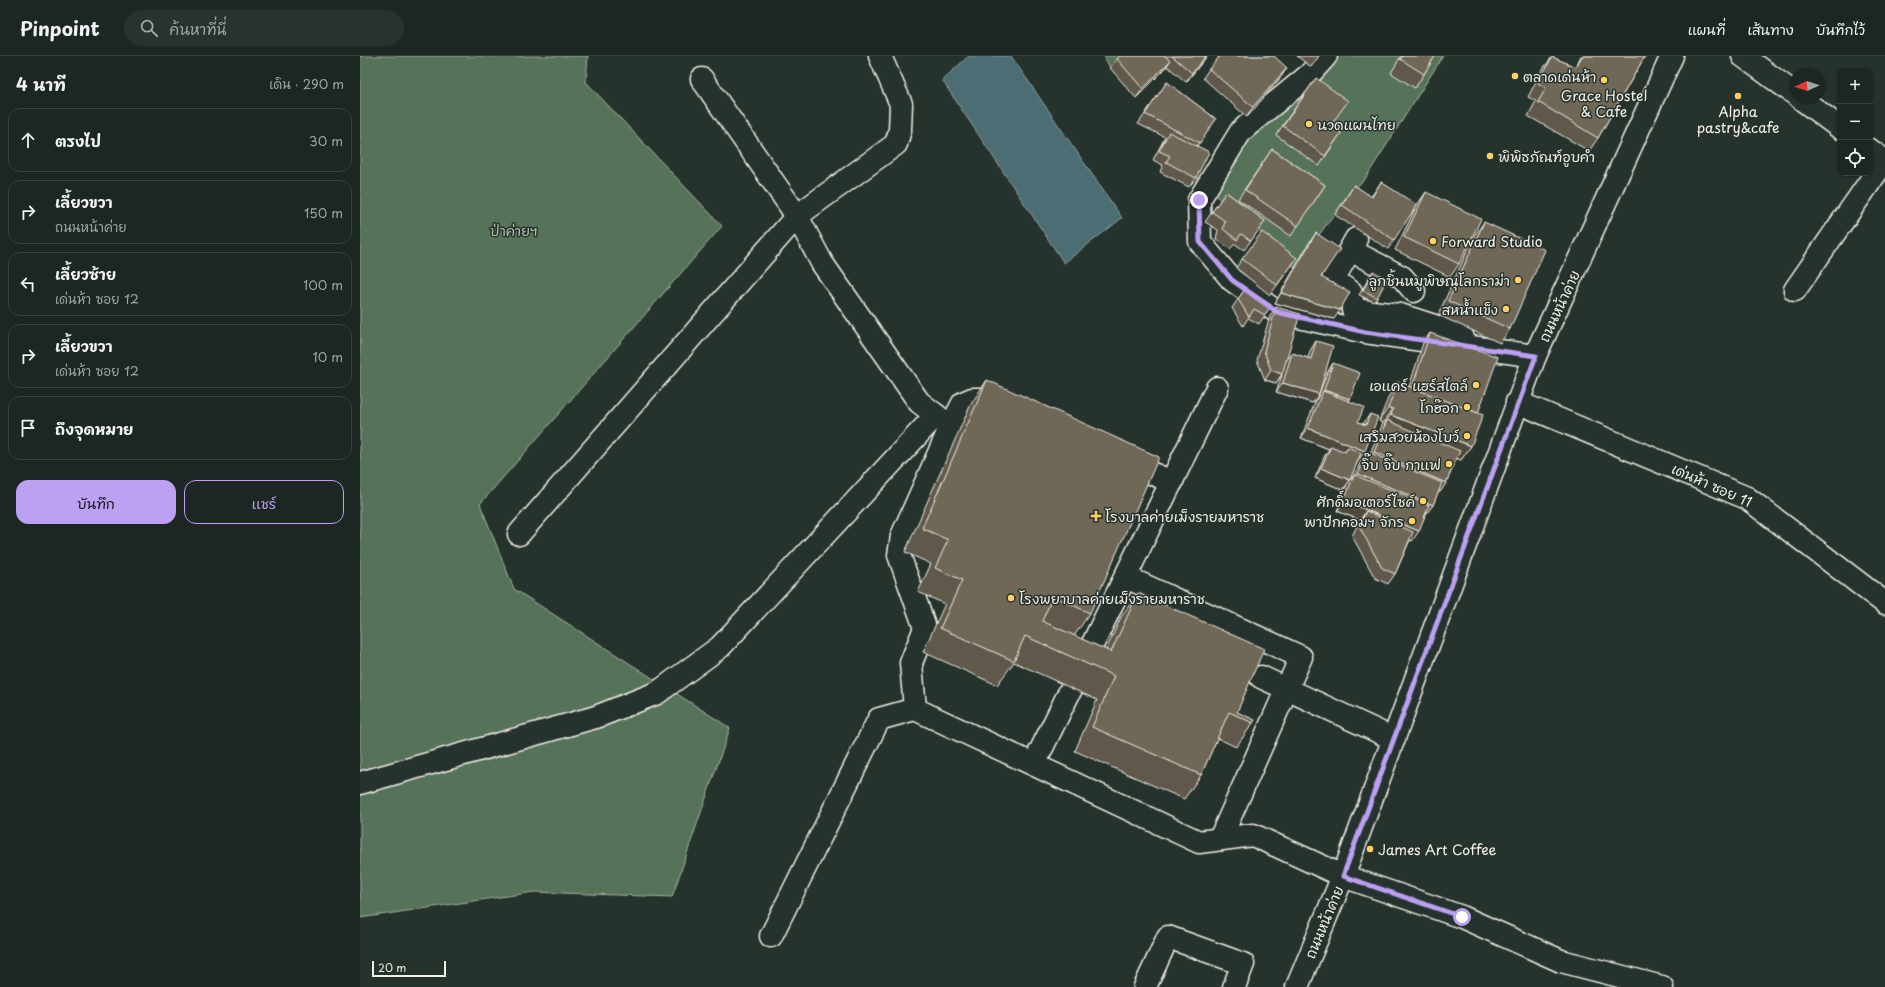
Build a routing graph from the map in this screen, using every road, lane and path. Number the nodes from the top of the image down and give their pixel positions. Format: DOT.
graph roads {
  1 [pos="880,56"];
  2 [pos="1326,56"];
  3 [pos="1672,56"];
  4 [pos="1743,56"];
  5 [pos="702,79"];
  6 [pos="1789,90"];
  7 [pos="1808,104"];
  8 [pos="1837,126"];
  9 [pos="1873,152"];
  10 [pos="1885,160"];
  11 [pos="797,216"];
  12 [pos="1795,290"];
  13 [pos="1414,291"];
  14 [pos="1482,349"];
  15 [pos="1536,356"];
  16 [pos="1217,388"];
  17 [pos="1517,402"];
  18 [pos="1019,415"];
  19 [pos="943,421"];
  20 [pos="1106,454"];
  21 [pos="1172,482"];
  22 [pos="519,534"];
  23 [pos="1126,577"];
  24 [pos="1885,604"];
  25 [pos="1262,677"];
  26 [pos="1286,688"];
  27 [pos="916,710"];
  28 [pos="1394,739"];
  29 [pos="1034,764"];
  30 [pos="360,783"];
  31 [pos="1220,839"];
  32 [pos="1343,876"];
  33 [pos="771,936"];
  34 [pos="1146,987"];
  35 [pos="1234,987"];
  36 [pos="1297,987"];
  37 [pos="1662,987"];
  1 -- 11 [label="street"];
  2 -- 14 [label="street"];
  3 -- 15 [label="street, ถนนหน้าค่าย"];
  4 -- 6 [label="street"];
  5 -- 11 [label="street"];
  7 -- 8 [label="street"];
  9 -- 10 [label="street"];
  10 -- 12 [label="street"];
  11 -- 19 [label="street"];
  11 -- 22 [label="street"];
  13 -- 14 [label="street"];
  14 -- 15 [label="street"];
  15 -- 17 [label="street, ถนนหน้าค่าย"];
  16 -- 21 [label="street"];
  17 -- 24 [label="street, เด่นห้า ซอย 11"];
  17 -- 28 [label="street, ถนนหน้าค่าย"];
  18 -- 19 [label="street"];
  19 -- 27 [label="street"];
  19 -- 30 [label="street"];
  20 -- 21 [label="street"];
  21 -- 23 [label="street"];
  23 -- 26 [label="street"];
  23 -- 29 [label="street"];
  25 -- 26 [label="street"];
  26 -- 28 [label="street"];
  26 -- 31 [label="street"];
  27 -- 29 [label="street"];
  27 -- 33 [label="street"];
  28 -- 32 [label="street, ถนนหน้าค่าย"];
  29 -- 31 [label="street"];
  31 -- 32 [label="street"];
  32 -- 36 [label="street, ถนนหน้าค่าย"];
  32 -- 37 [label="street"];
  34 -- 35 [label="street"];
}
